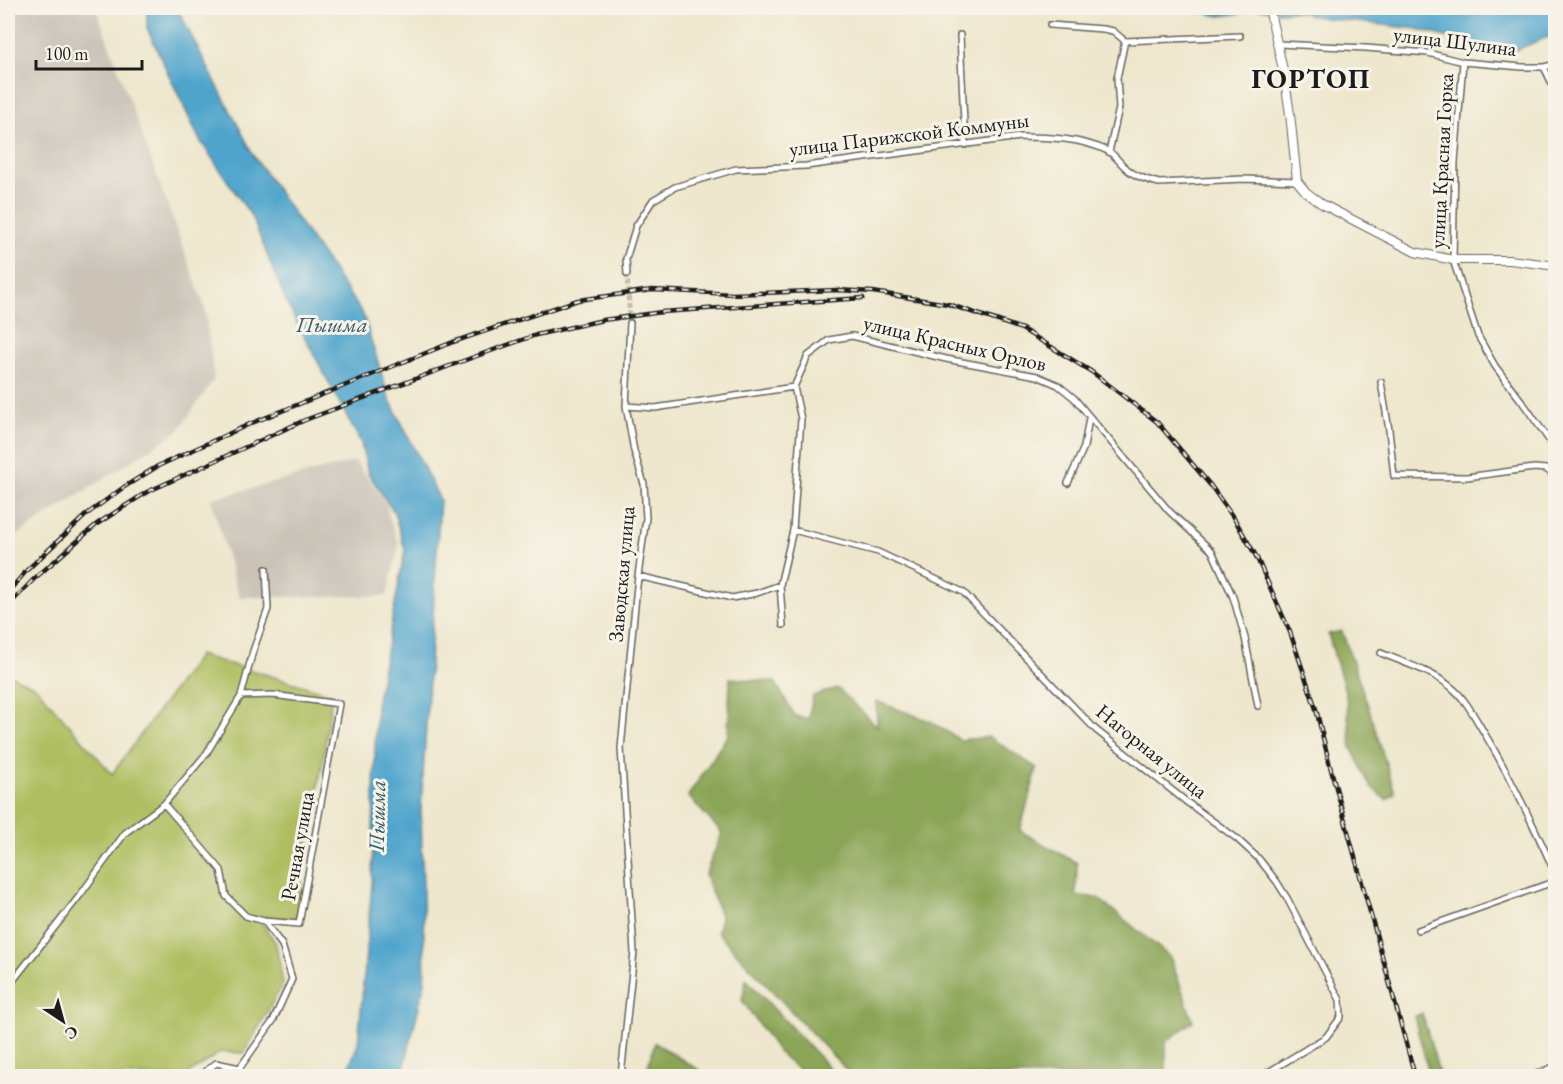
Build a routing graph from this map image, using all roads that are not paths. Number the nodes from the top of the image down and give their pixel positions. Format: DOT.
graph roads {
  1 [pos="1270,12"];
  2 [pos="1050,25"];
  3 [pos="960,34"];
  4 [pos="1240,36"];
  5 [pos="1125,42"];
  6 [pos="1278,44"];
  7 [pos="1463,62"];
  8 [pos="1556,64"];
  9 [pos="1544,67"];
  10 [pos="1556,92"];
  11 [pos="965,145"];
  12 [pos="1109,152"];
  13 [pos="1297,181"];
  14 [pos="1453,260"];
  15 [pos="1556,267"];
  16 [pos="627,274"];
  17 [pos="630,323"];
  18 [pos="1381,382"];
  19 [pos="794,387"];
  20 [pos="626,406"];
  21 [pos="1089,418"];
  22 [pos="1556,450"];
  23 [pos="1556,477"];
  24 [pos="1068,483"];
  25 [pos="793,530"];
  26 [pos="266,568"];
  27 [pos="638,576"];
  28 [pos="780,585"];
  29 [pos="783,625"];
  30 [pos="1381,653"];
  31 [pos="241,696"];
  32 [pos="1258,706"];
  33 [pos="1556,723"];
  34 [pos="1556,735"];
  35 [pos="164,804"];
  36 [pos="1556,875"];
  37 [pos="1556,881"];
  38 [pos="264,921"];
  39 [pos="1418,930"];
  40 [pos="8,987"];
  41 [pos="1556,1065"];
  42 [pos="240,1068"];
  43 [pos="1264,1076"];
  44 [pos="200,1077"];
  45 [pos="234,1077"];
  46 [pos="621,1077"];
  47 [pos="1532,1077"];
  1 -- 6 [label="main road"];
  2 -- 5 [label="street"];
  3 -- 11 [label="street"];
  4 -- 5 [label="street"];
  5 -- 12 [label="street"];
  6 -- 7 [label="street, улица Шулина"];
  6 -- 13 [label="main road"];
  7 -- 9 [label="street, улица Шулина"];
  7 -- 14 [label="street, улица Красная Горка"];
  8 -- 9 [label="street, улица Шулина"];
  9 -- 10 [label="street"];
  11 -- 12 [label="street, улица Парижской Коммуны"];
  11 -- 16 [label="street, улица Парижской Коммуны"];
  12 -- 13 [label="street, улица Парижской Коммуны"];
  13 -- 14 [label="main road"];
  14 -- 15 [label="main road"];
  14 -- 22 [label="street, улица Красная Горка"];
  17 -- 20 [label="street, Заводская улица"];
  18 -- 23 [label="street"];
  19 -- 20 [label="street"];
  19 -- 21 [label="street, улица Красных Орлов"];
  19 -- 25 [label="street"];
  20 -- 27 [label="street, Заводская улица"];
  21 -- 24 [label="street"];
  21 -- 32 [label="street, улица Красных Орлов"];
  25 -- 28 [label="street"];
  25 -- 43 [label="street, Нагорная улица"];
  26 -- 31 [label="street"];
  27 -- 28 [label="street"];
  27 -- 46 [label="street, Заводская улица"];
  28 -- 29 [label="street"];
  30 -- 36 [label="street"];
  31 -- 35 [label="street"];
  31 -- 38 [label="street, Речная улица"];
  33 -- 34 [label="street"];
  35 -- 38 [label="street"];
  35 -- 40 [label="street"];
  37 -- 39 [label="street"];
  38 -- 42 [label="street, Речная улица"];
  41 -- 47 [label="street"];
  42 -- 44 [label="street"];
  42 -- 45 [label="street, Речная улица"];
}
